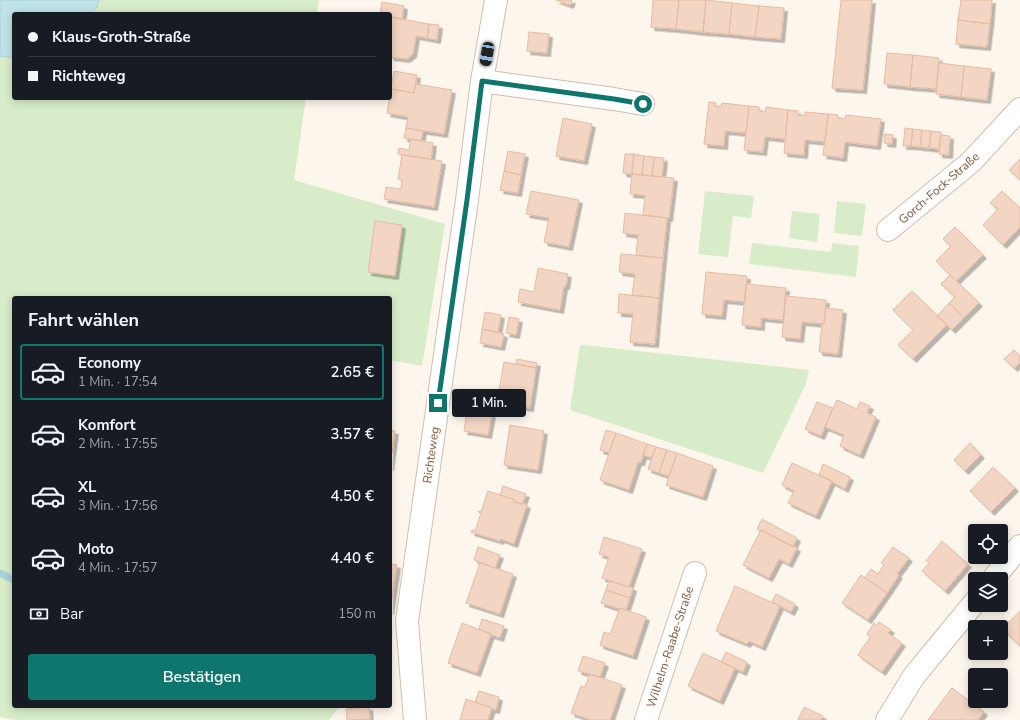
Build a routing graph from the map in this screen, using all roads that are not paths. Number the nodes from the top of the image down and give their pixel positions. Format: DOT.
graph roads {
  1 [pos="496,0"];
  2 [pos="482,81"];
  3 [pos="643,104"];
  4 [pos="1020,109"];
  5 [pos="888,230"];
  6 [pos="1020,546"];
  7 [pos="999,572"];
  8 [pos="695,573"];
  9 [pos="968,610"];
  10 [pos="415,720"];
  11 [pos="646,720"];
  12 [pos="887,720"];
  1 -- 2 [label="street, Richteweg"];
  2 -- 3 [label="street"];
  2 -- 10 [label="street, Richteweg"];
  4 -- 5 [label="street, Gorch-Fock-Straße"];
  6 -- 7 [label="street"];
  8 -- 11 [label="street, Wilhelm-Raabe-Straße"];
  9 -- 12 [label="street"];
}
